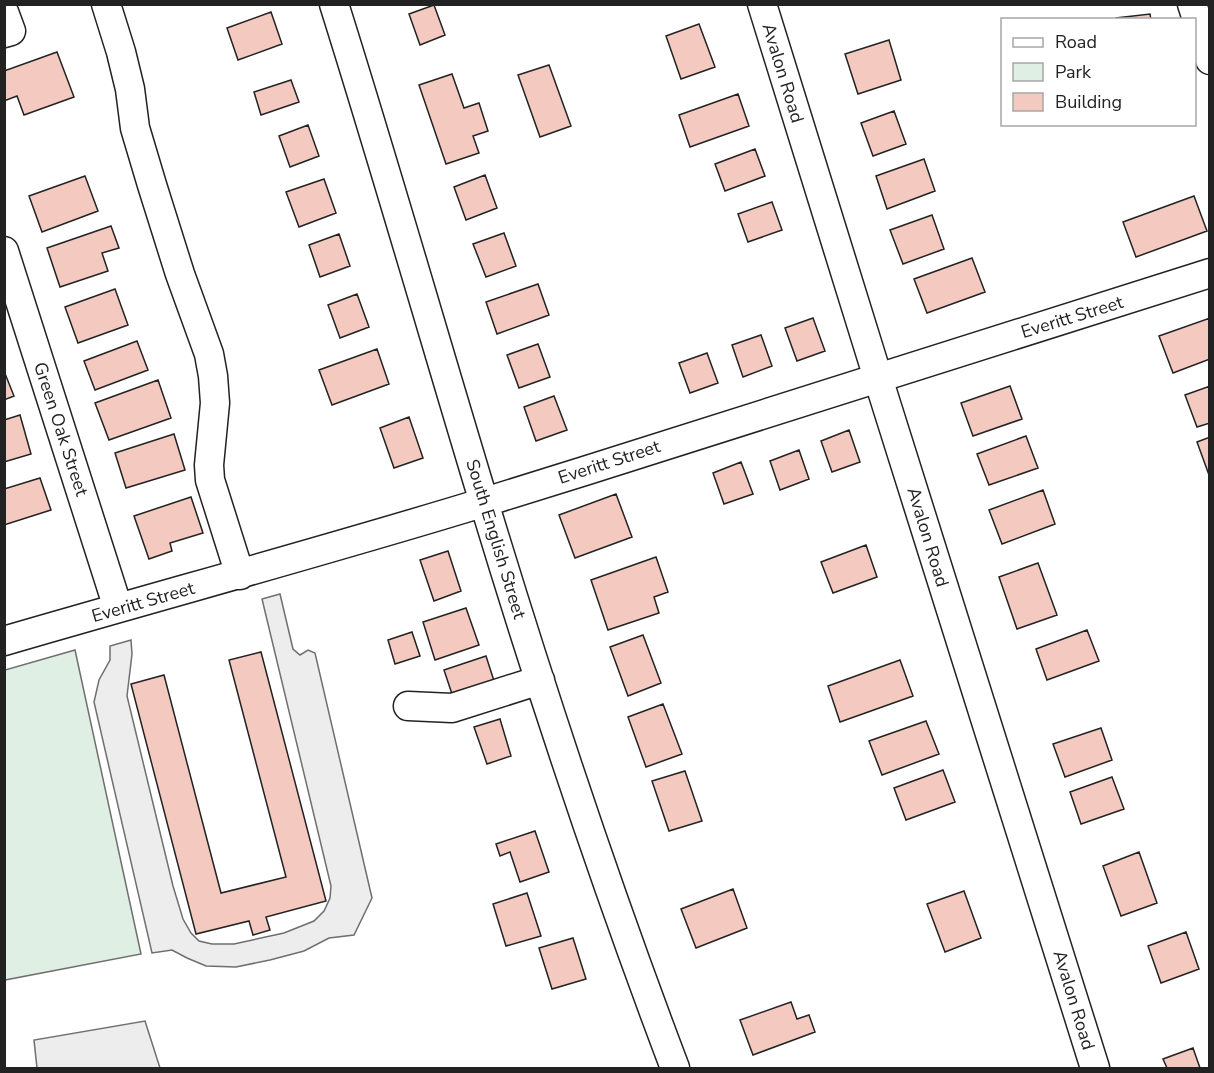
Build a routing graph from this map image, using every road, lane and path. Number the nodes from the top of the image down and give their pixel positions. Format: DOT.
graph roads {
  1 [pos="106,4"];
  2 [pos="334,4"];
  3 [pos="762,4"];
  4 [pos="1192,4"];
  5 [pos="4,12"];
  6 [pos="4,33"];
  7 [pos="1209,60"];
  8 [pos="4,251"];
  9 [pos="1209,273"];
  10 [pos="878,378"];
  11 [pos="484,502"];
  12 [pos="240,575"];
  13 [pos="118,608"];
  14 [pos="4,641"];
  15 [pos="540,680"];
  16 [pos="408,706"];
  17 [pos="675,1068"];
  18 [pos="1095,1068"];
  1 -- 12 [label="street"];
  2 -- 11 [label="street, South English Street"];
  3 -- 10 [label="street, Avalon Road"];
  4 -- 7 [label="street"];
  5 -- 6 [label="street"];
  8 -- 13 [label="street, Green Oak Street"];
  9 -- 10 [label="street, Everitt Street"];
  10 -- 11 [label="street, Everitt Street"];
  10 -- 18 [label="street, Avalon Road"];
  11 -- 12 [label="street, Everitt Street"];
  11 -- 15 [label="street, South English Street"];
  12 -- 13 [label="street, Everitt Street"];
  13 -- 14 [label="street, Everitt Street"];
  15 -- 16 [label="street"];
  15 -- 17 [label="street, South English Street"];
}
